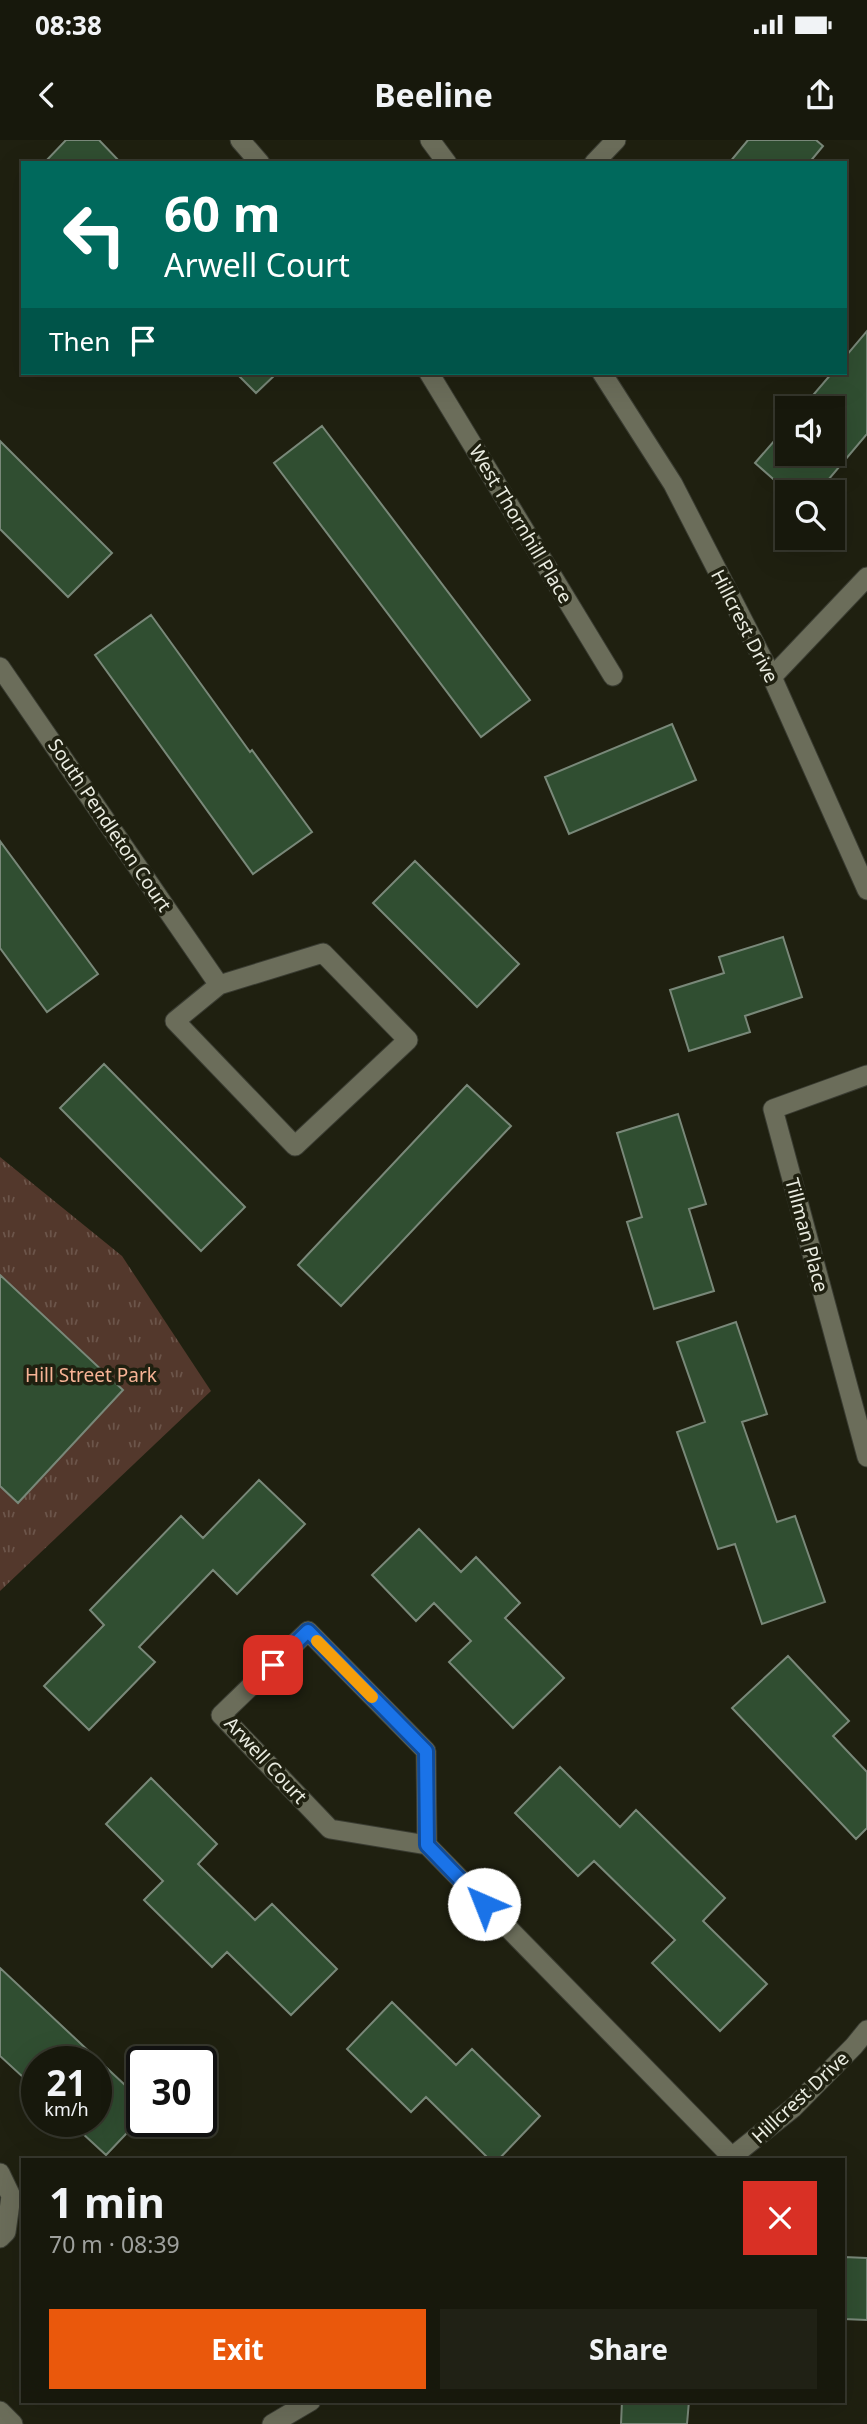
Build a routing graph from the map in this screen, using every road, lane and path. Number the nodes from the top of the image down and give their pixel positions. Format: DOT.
graph roads {
  1 [pos="240,140"];
  2 [pos="430,140"];
  3 [pos="616,140"];
  4 [pos="258,161"];
  5 [pos="446,161"];
  6 [pos="596,161"];
  7 [pos="430,375"];
  8 [pos="603,375"];
  9 [pos="867,577"];
  10 [pos="0,667"];
  11 [pos="613,676"];
  12 [pos="772,677"];
  13 [pos="867,890"];
  14 [pos="219,985"];
  15 [pos="867,1074"];
  16 [pos="867,1457"];
  17 [pos="427,1845"];
  18 [pos="867,2030"];
  19 [pos="730,2158"];
  20 [pos="0,2173"];
  21 [pos="0,2238"];
  22 [pos="308,2403"];
  23 [pos="0,2411"];
  24 [pos="13,2424"];
  25 [pos="272,2424"];
  1 -- 4 [label="street"];
  2 -- 5 [label="street"];
  3 -- 6 [label="street"];
  7 -- 11 [label="street, West Thornhill Place"];
  8 -- 12 [label="street, Hillcrest Drive"];
  9 -- 12 [label="street"];
  10 -- 14 [label="street, South Pendleton Court"];
  12 -- 13 [label="street, Hillcrest Drive"];
  14 -- 14 [label="street"];
  15 -- 16 [label="street, Tillman Place"];
  17 -- 17 [label="street, Arwell Court"];
  17 -- 19 [label="street"];
  18 -- 19 [label="street, Hillcrest Drive"];
  20 -- 21 [label="street"];
  22 -- 25 [label="street"];
  23 -- 24 [label="street"];
}
